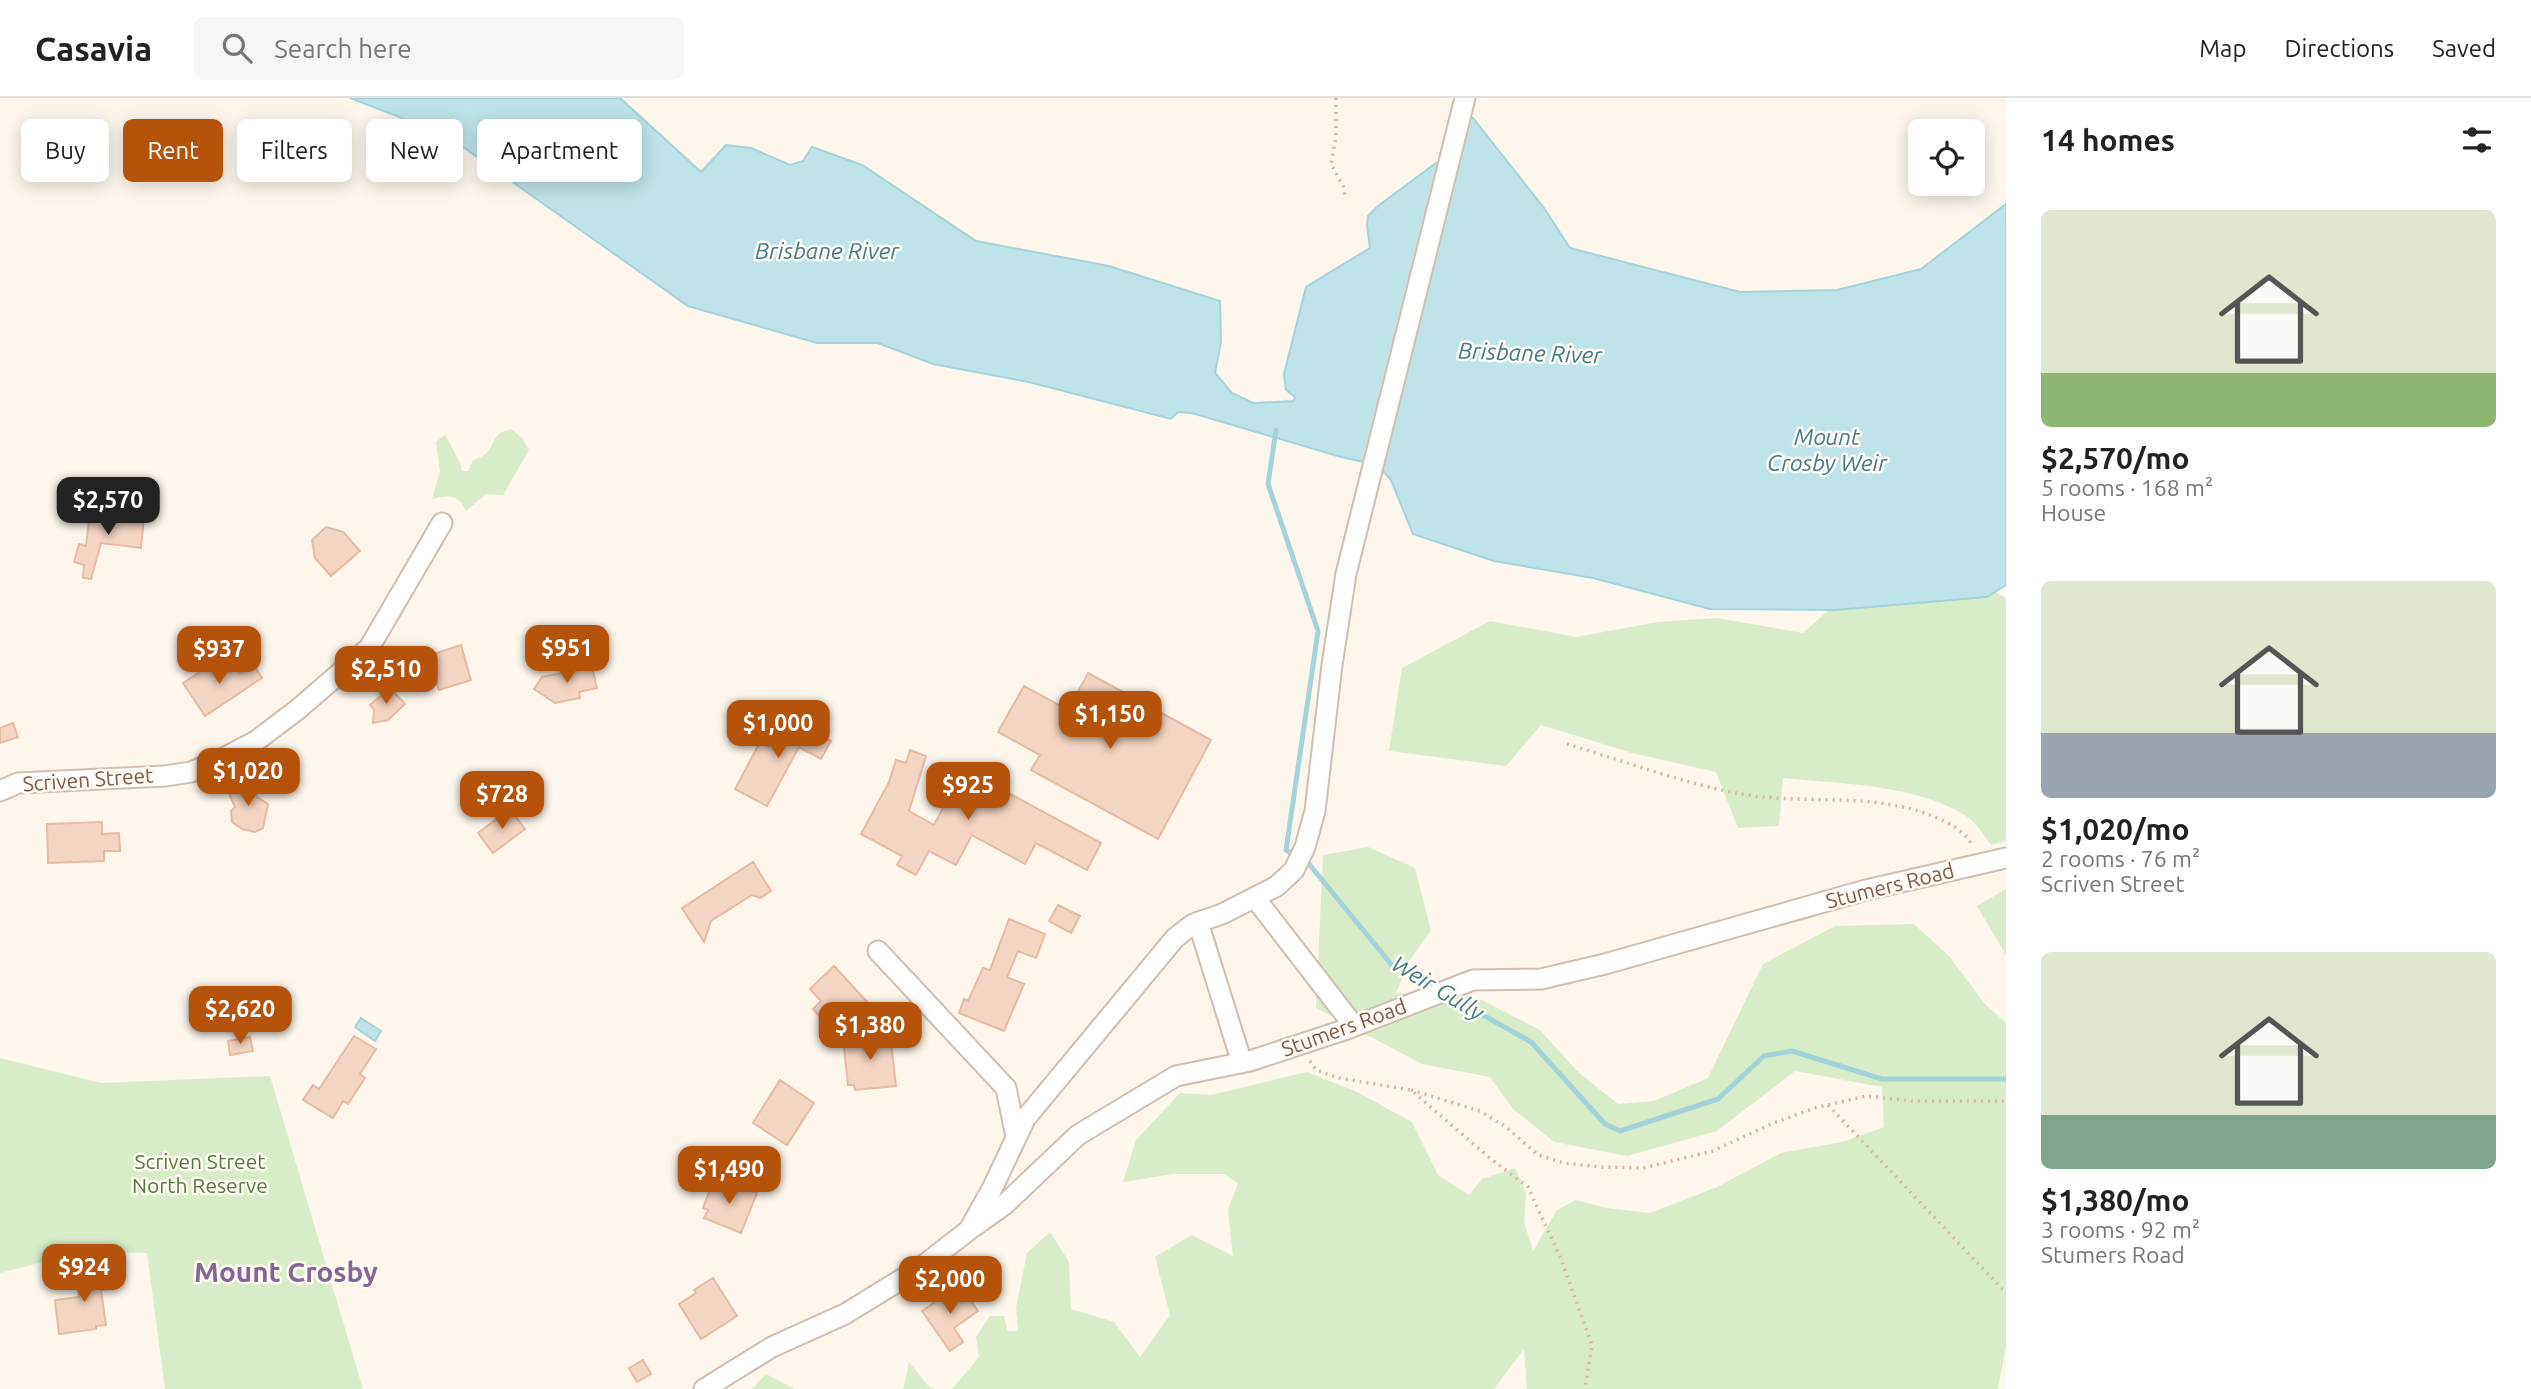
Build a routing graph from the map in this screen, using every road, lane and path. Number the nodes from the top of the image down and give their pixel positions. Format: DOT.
graph roads {
  1 [pos="1336,98"];
  2 [pos="1465,98"];
  3 [pos="1345,194"];
  4 [pos="442,523"];
  5 [pos="1567,744"];
  6 [pos="0,790"];
  7 [pos="2006,858"];
  8 [pos="1978,865"];
  9 [pos="1255,898"];
  10 [pos="1198,922"];
  11 [pos="878,951"];
  12 [pos="1354,1026"];
  13 [pos="1298,1045"];
  14 [pos="1242,1062"];
  15 [pos="1411,1090"];
  16 [pos="2006,1101"];
  17 [pos="1828,1105"];
  18 [pos="1016,1137"];
  19 [pos="969,1230"];
  20 [pos="2006,1293"];
  21 [pos="704,1389"];
  22 [pos="1585,1389"];
  1 -- 3 [label="path"];
  2 -- 9 [label="street, Stumers Road"];
  4 -- 6 [label="street, Scriven Street"];
  5 -- 8 [label="path"];
  7 -- 8 [label="street, Stumers Road"];
  8 -- 12 [label="street, Stumers Road"];
  9 -- 10 [label="street, Stumers Road"];
  9 -- 12 [label="street"];
  10 -- 14 [label="street"];
  10 -- 18 [label="street, Stumers Road"];
  11 -- 18 [label="street"];
  12 -- 13 [label="street, Stumers Road"];
  13 -- 14 [label="street, Stumers Road"];
  13 -- 15 [label="path"];
  14 -- 19 [label="street, Stumers Road"];
  15 -- 17 [label="path"];
  15 -- 22 [label="path"];
  16 -- 17 [label="path"];
  17 -- 20 [label="path"];
  18 -- 19 [label="street, Stumers Road"];
  19 -- 21 [label="street, Stumers Road"];
}
